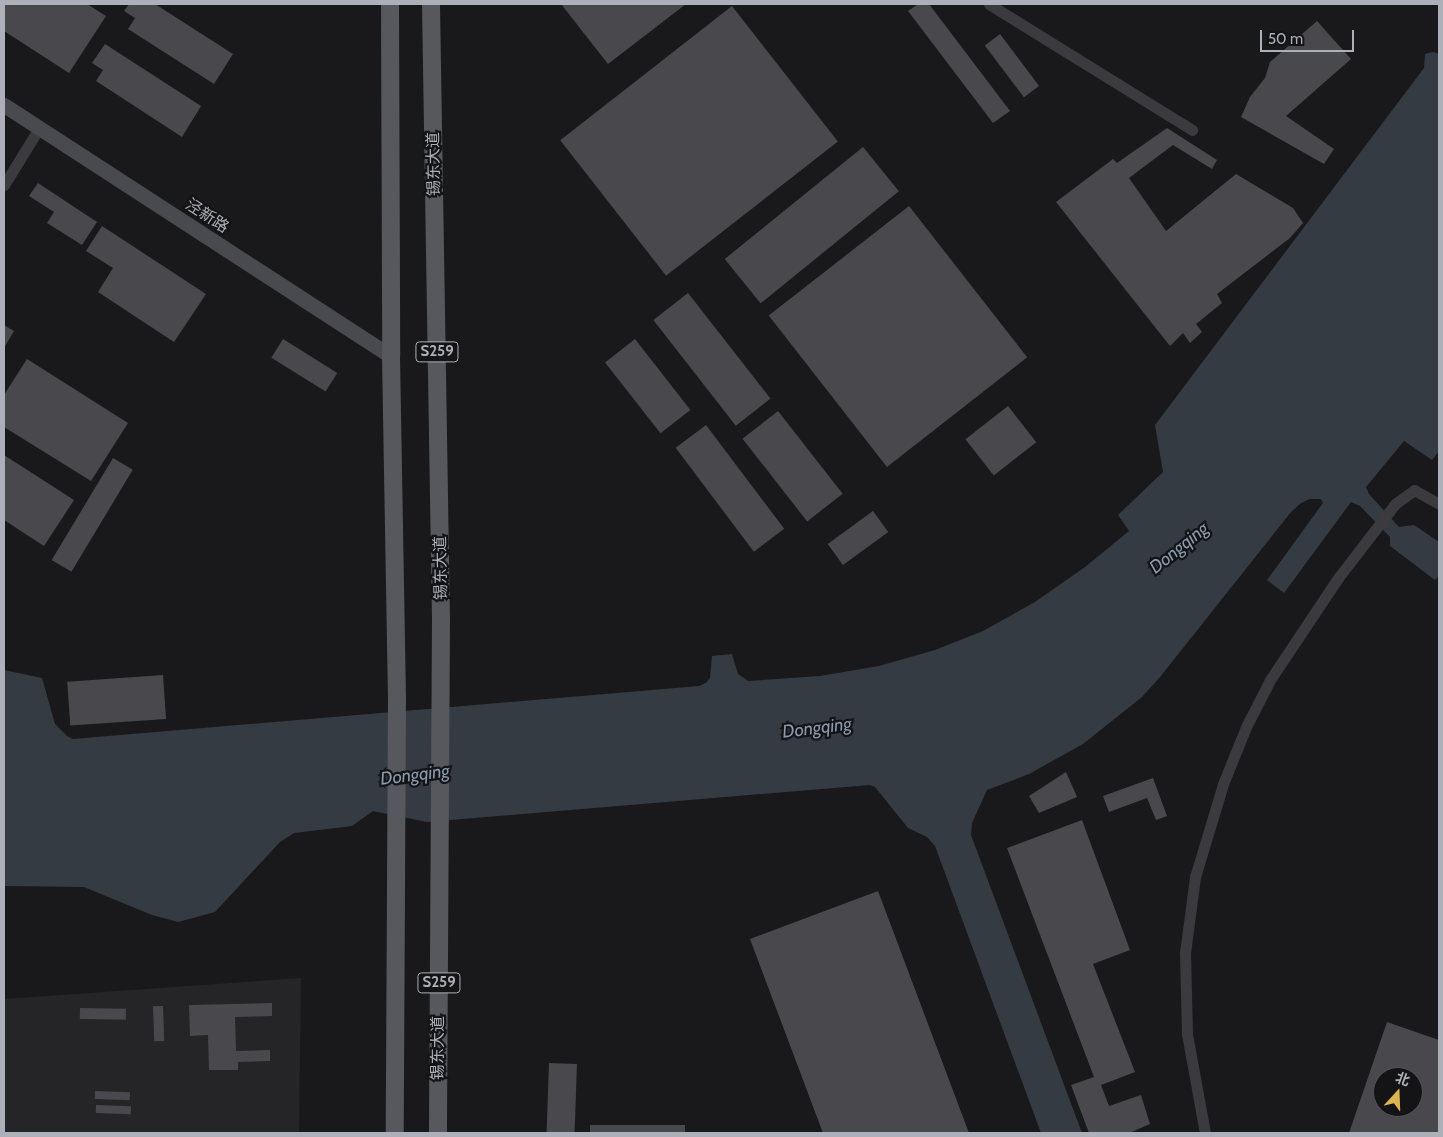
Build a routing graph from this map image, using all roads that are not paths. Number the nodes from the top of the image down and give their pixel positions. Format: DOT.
graph roads {
  1 [pos="390,4"];
  2 [pos="431,4"];
  3 [pos="989,4"];
  4 [pos="4,105"];
  5 [pos="39,128"];
  6 [pos="1192,130"];
  7 [pos="4,185"];
  8 [pos="391,356"];
  9 [pos="1439,504"];
  10 [pos="395,1133"];
  11 [pos="438,1133"];
  12 [pos="1205,1133"];
  1 -- 8 [label="main road, S259"];
  2 -- 11 [label="main road, 锡东大道 / S259"];
  3 -- 6 [label="street"];
  4 -- 5 [label="street, 泾新路"];
  5 -- 7 [label="street"];
  5 -- 8 [label="street, 泾新路"];
  8 -- 10 [label="main road, S259"];
  9 -- 12 [label="street"];
}
